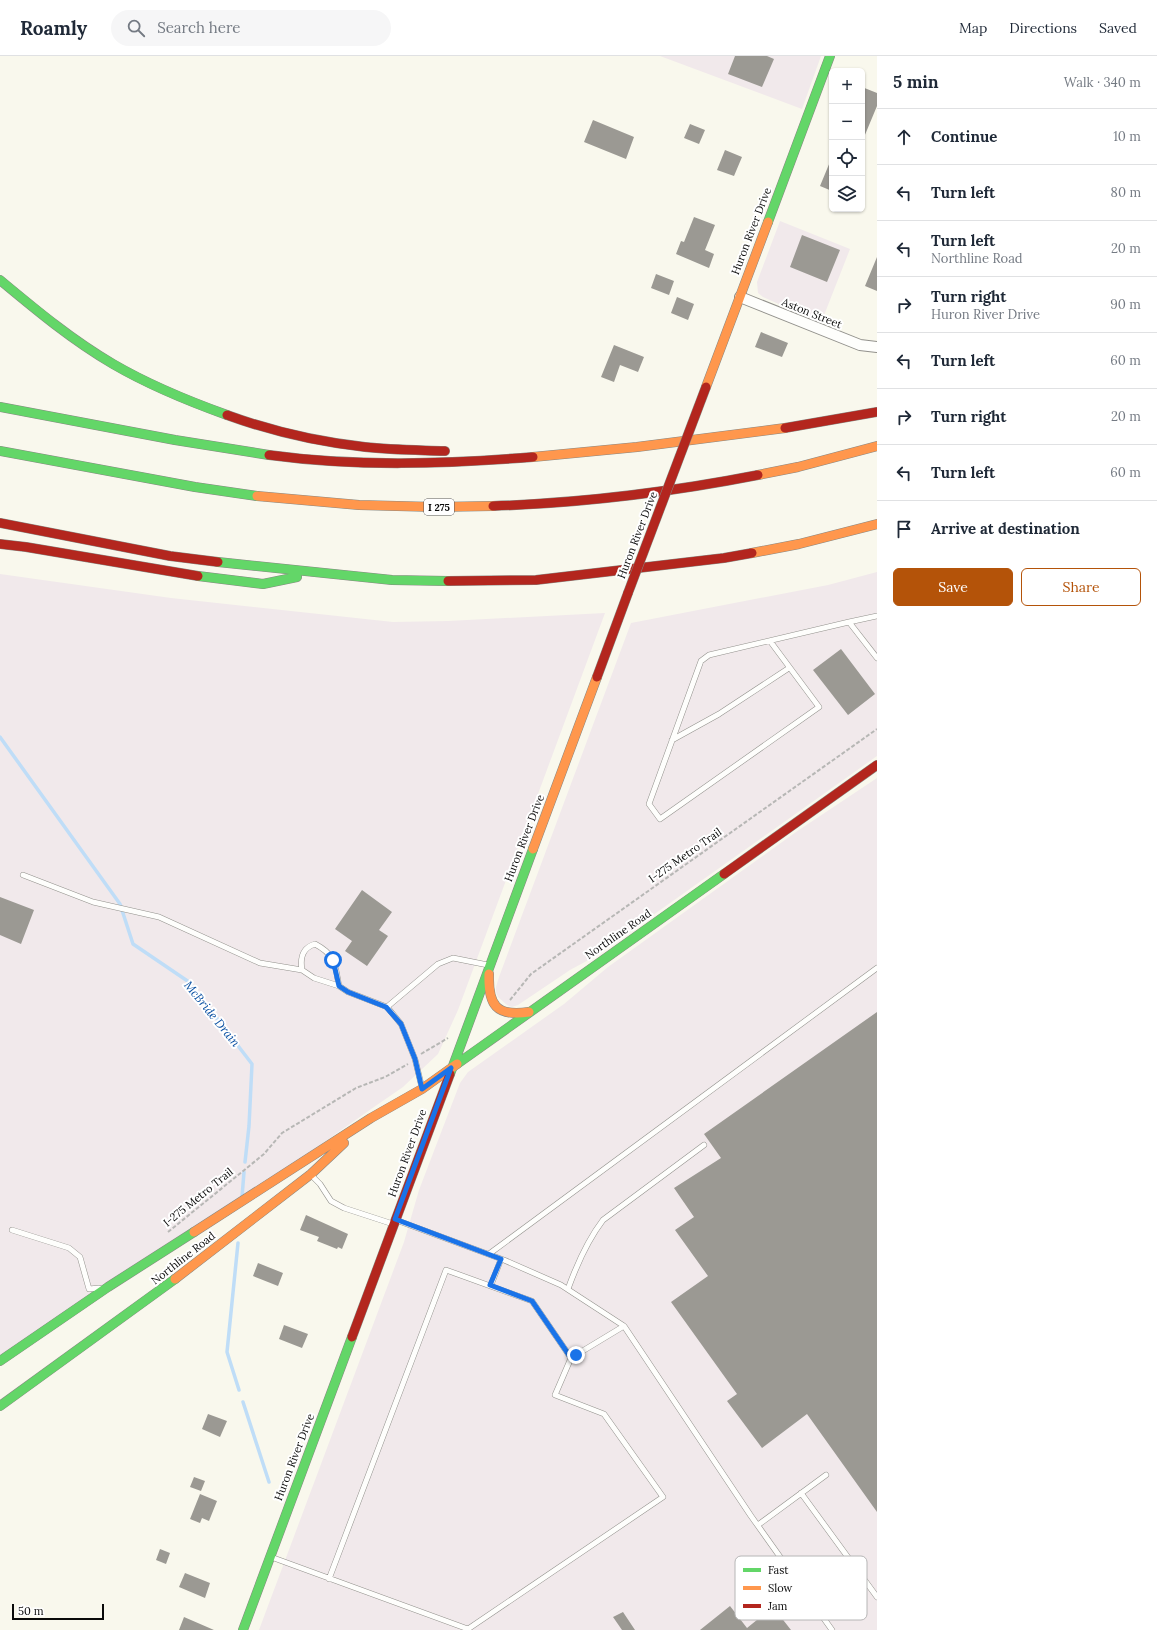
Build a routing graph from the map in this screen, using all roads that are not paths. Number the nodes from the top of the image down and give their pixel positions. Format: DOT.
graph roads {
  1 [pos="830,56"];
  2 [pos="0,280"];
  3 [pos="740,297"];
  4 [pos="877,347"];
  5 [pos="0,407"];
  6 [pos="877,412"];
  7 [pos="877,446"];
  8 [pos="513,449"];
  9 [pos="0,451"];
  10 [pos="452,451"];
  11 [pos="582,452"];
  12 [pos="0,523"];
  13 [pos="877,524"];
  14 [pos="0,544"];
  15 [pos="317,573"];
  16 [pos="877,616"];
  17 [pos="849,622"];
  18 [pos="770,641"];
  19 [pos="877,658"];
  20 [pos="790,668"];
  21 [pos="672,740"];
  22 [pos="877,765"];
  23 [pos="23,875"];
  24 [pos="489,965"];
  25 [pos="877,968"];
  26 [pos="302,970"];
  27 [pos="339,986"];
  28 [pos="386,1007"];
  29 [pos="531,1011"];
  30 [pos="451,1068"];
  31 [pos="422,1089"];
  32 [pos="371,1118"];
  33 [pos="704,1145"];
  34 [pos="311,1174"];
  35 [pos="394,1222"];
  36 [pos="12,1230"];
  37 [pos="489,1254"];
  38 [pos="501,1259"];
  39 [pos="490,1285"];
  40 [pos="108,1287"];
  41 [pos="568,1289"];
  42 [pos="624,1326"];
  43 [pos="571,1358"];
  44 [pos="0,1361"];
  45 [pos="0,1406"];
  46 [pos="826,1475"];
  47 [pos="801,1493"];
  48 [pos="758,1525"];
  49 [pos="780,1556"];
  50 [pos="847,1556"];
  51 [pos="270,1557"];
  52 [pos="329,1578"];
  53 [pos="867,1583"];
  54 [pos="877,1597"];
  55 [pos="825,1620"];
  56 [pos="243,1630"];
  57 [pos="832,1630"];
  1 -- 3 [label="main road, Huron River Drive"];
  2 -- 10 [label="main road"];
  3 -- 4 [label="street, Aston Street"];
  3 -- 24 [label="main road, Huron River Drive, bridge"];
  5 -- 11 [label="main road"];
  6 -- 11 [label="main road"];
  7 -- 9 [label="main road, I 275"];
  8 -- 11 [label="main road"];
  12 -- 15 [label="main road"];
  13 -- 15 [label="main road"];
  14 -- 15 [label="main road"];
  16 -- 17 [label="lane"];
  17 -- 18 [label="lane"];
  17 -- 19 [label="lane"];
  18 -- 20 [label="lane"];
  18 -- 21 [label="lane"];
  20 -- 21 [label="lane"];
  20 -- 21 [label="lane"];
  22 -- 29 [label="main road, Northline Road"];
  23 -- 26 [label="lane"];
  24 -- 28 [label="lane"];
  24 -- 29 [label="main road"];
  24 -- 30 [label="main road, Huron River Drive"];
  25 -- 37 [label="lane"];
  26 -- 27 [label="lane"];
  26 -- 27 [label="lane"];
  27 -- 28 [label="lane"];
  28 -- 31 [label="lane"];
  29 -- 30 [label="main road, Northline Road"];
  30 -- 31 [label="main road, Northline Road"];
  30 -- 35 [label="main road, Huron River Drive"];
  31 -- 32 [label="main road, Northline Road"];
  32 -- 34 [label="main road, Northline Road"];
  32 -- 40 [label="main road, Northline Road"];
  33 -- 41 [label="lane"];
  34 -- 35 [label="lane"];
  34 -- 45 [label="main road, Northline Road"];
  35 -- 37 [label="lane"];
  35 -- 51 [label="main road, Huron River Drive"];
  36 -- 40 [label="lane"];
  37 -- 38 [label="lane"];
  38 -- 39 [label="lane"];
  38 -- 41 [label="lane"];
  39 -- 43 [label="lane"];
  39 -- 52 [label="lane"];
  40 -- 44 [label="main road, Northline Road"];
  41 -- 42 [label="lane"];
  42 -- 43 [label="lane"];
  42 -- 48 [label="lane"];
  43 -- 52 [label="lane"];
  46 -- 47 [label="lane"];
  47 -- 48 [label="lane"];
  47 -- 50 [label="lane"];
  48 -- 49 [label="lane"];
  51 -- 52 [label="lane"];
  51 -- 56 [label="main road, Huron River Drive"];
  53 -- 54 [label="lane"];
  55 -- 57 [label="lane"];
}
